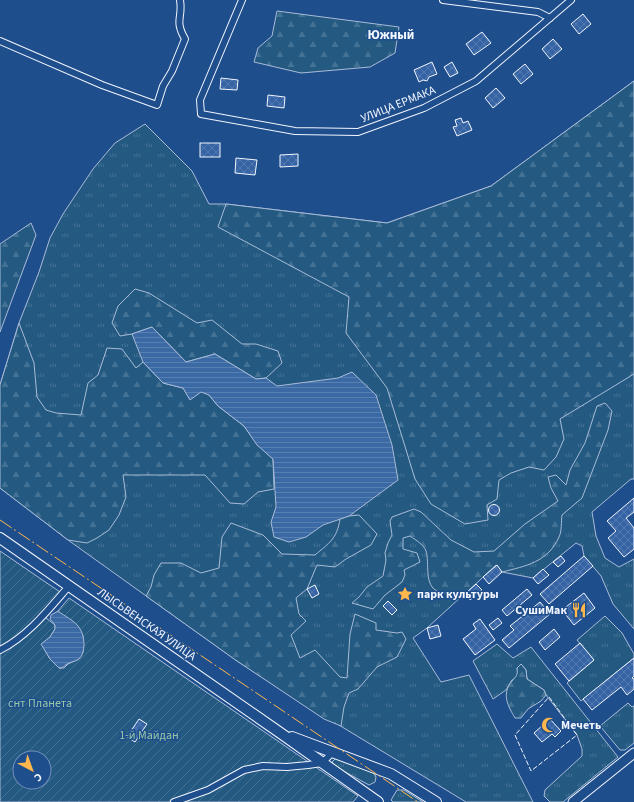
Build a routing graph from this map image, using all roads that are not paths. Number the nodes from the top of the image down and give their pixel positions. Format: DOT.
graph roads {
  1 [pos="180,0"];
  2 [pos="242,0"];
  3 [pos="443,0"];
  4 [pos="571,0"];
  5 [pos="550,18"];
  6 [pos="0,41"];
  7 [pos="0,538"];
  8 [pos="69,586"];
  9 [pos="0,650"];
  10 [pos="279,732"];
  11 [pos="333,752"];
  12 [pos="634,753"];
  13 [pos="322,763"];
  14 [pos="174,802"];
  15 [pos="378,802"];
  16 [pos="436,802"];
  17 [pos="573,802"];
  1 -- 6 [label="street"];
  2 -- 5 [label="street, УЛИЦА ЕРМАКА"];
  3 -- 5 [label="street"];
  4 -- 5 [label="street, УЛИЦА ЕРМАКА"];
  7 -- 8 [label="main road, ЛЫСЬВЕНСКАЯ УЛИЦА"];
  8 -- 9 [label="street"];
  8 -- 10 [label="main road, ЛЫСЬВЕНСКАЯ УЛИЦА"];
  10 -- 11 [label="main road, ЛЫСЬВЕНСКАЯ УЛИЦА"];
  10 -- 13 [label="main road, ЛЫСЬВЕНСКАЯ УЛИЦА"];
  11 -- 13 [label="street"];
  11 -- 16 [label="main road, ЛЫСЬВЕНСКАЯ УЛИЦА"];
  12 -- 17 [label="street"];
  13 -- 14 [label="street"];
  13 -- 15 [label="main road, ЛЫСЬВЕНСКАЯ УЛИЦА"];
}
